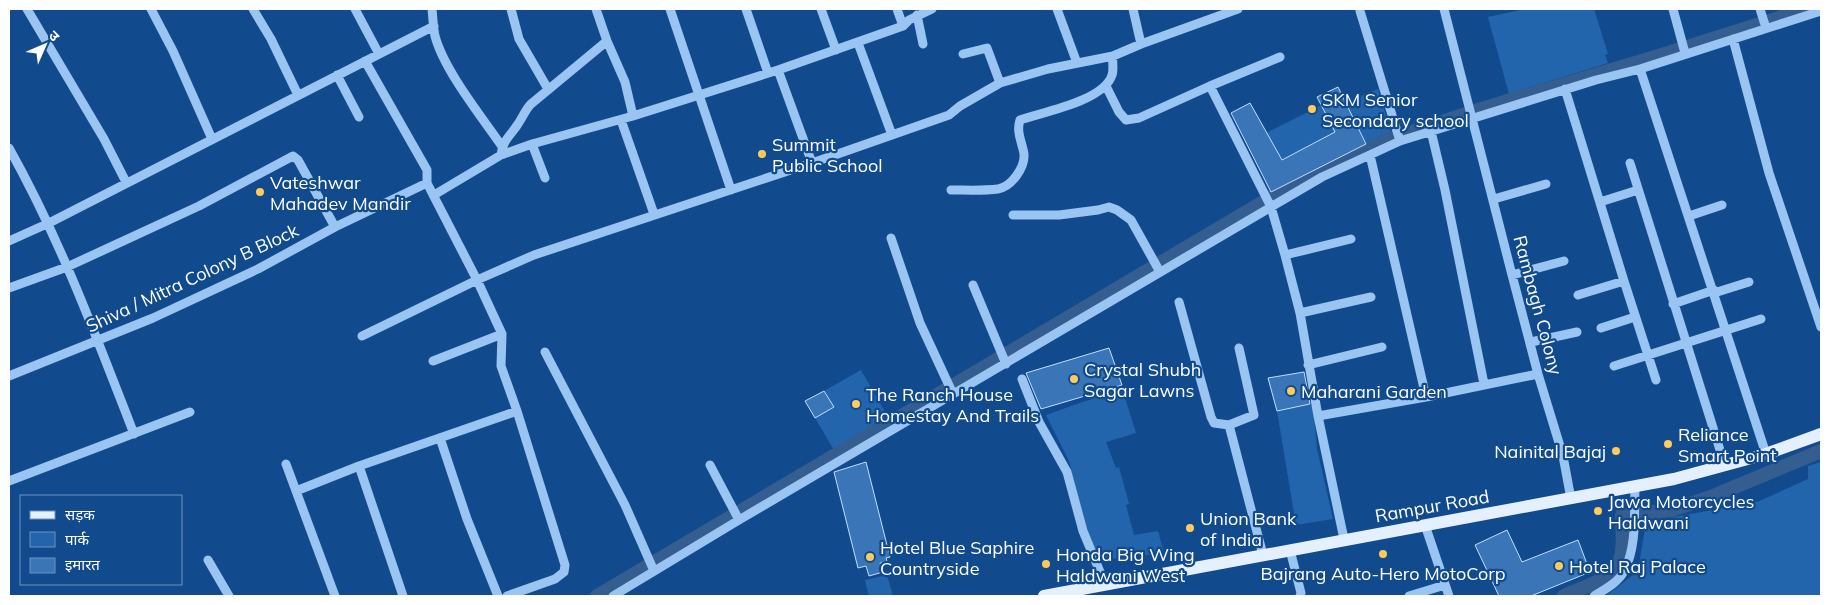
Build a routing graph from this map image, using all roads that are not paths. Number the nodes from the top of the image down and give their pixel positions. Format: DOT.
graph roads {
  1 [pos="27,9"];
  2 [pos="151,9"];
  3 [pos="253,9"];
  4 [pos="356,9"];
  5 [pos="432,9"];
  6 [pos="511,9"];
  7 [pos="596,9"];
  8 [pos="670,9"];
  9 [pos="746,9"];
  10 [pos="821,9"];
  11 [pos="897,9"];
  12 [pos="932,9"];
  13 [pos="1057,9"];
  14 [pos="1132,9"];
  15 [pos="1238,9"];
  16 [pos="1444,9"];
  17 [pos="1673,9"];
  18 [pos="1360,11"];
  19 [pos="1821,11"];
  20 [pos="916,15"];
  21 [pos="1763,20"];
  22 [pos="434,26"];
  23 [pos="903,26"];
  24 [pos="1733,39"];
  25 [pos="607,41"];
  26 [pos="858,43"];
  27 [pos="923,44"];
  28 [pos="1141,44"];
  29 [pos="1684,49"];
  30 [pos="836,50"];
  31 [pos="379,54"];
  32 [pos="963,54"];
  33 [pos="1112,56"];
  34 [pos="1280,57"];
  35 [pos="365,62"];
  36 [pos="1077,63"];
  37 [pos="1640,69"];
  38 [pos="778,70"];
  39 [pos="768,73"];
  40 [pos="338,75"];
  41 [pos="1000,83"];
  42 [pos="1106,86"];
  43 [pos="1210,86"];
  44 [pos="548,89"];
  45 [pos="1565,89"];
  46 [pos="298,95"];
  47 [pos="699,95"];
  48 [pos="633,116"];
  49 [pos="359,117"];
  50 [pos="1472,117"];
  51 [pos="621,120"];
  52 [pos="1431,131"];
  53 [pos="892,135"];
  54 [pos="1399,137"];
  55 [pos="212,139"];
  56 [pos="532,144"];
  57 [pos="9,148"];
  58 [pos="501,150"];
  59 [pos="1370,154"];
  60 [pos="812,163"];
  61 [pos="1630,163"];
  62 [pos="545,178"];
  63 [pos="126,182"];
  64 [pos="427,183"];
  65 [pos="1546,184"];
  66 [pos="731,190"];
  67 [pos="951,190"];
  68 [pos="1638,190"];
  69 [pos="434,194"];
  70 [pos="1494,199"];
  71 [pos="1600,202"];
  72 [pos="1268,203"];
  73 [pos="1722,205"];
  74 [pos="654,214"];
  75 [pos="1014,215"];
  76 [pos="1689,216"];
  77 [pos="48,223"];
  78 [pos="335,226"];
  79 [pos="891,238"];
  80 [pos="1351,239"];
  81 [pos="9,241"];
  82 [pos="1286,255"];
  83 [pos="1564,262"];
  84 [pos="67,267"];
  85 [pos="1158,268"];
  86 [pos="1512,275"];
  87 [pos="477,280"];
  88 [pos="1624,281"];
  89 [pos="1749,282"];
  90 [pos="973,285"];
  91 [pos="9,288"];
  92 [pos="1714,292"];
  93 [pos="1578,295"];
  94 [pos="1371,297"];
  95 [pos="1179,302"];
  96 [pos="1673,304"];
  97 [pos="1300,312"];
  98 [pos="1635,317"];
  99 [pos="1761,318"];
  100 [pos="1601,328"];
  101 [pos="1821,328"];
  102 [pos="1725,329"];
  103 [pos="1577,332"];
  104 [pos="502,334"];
  105 [pos="362,336"];
  106 [pos="98,341"];
  107 [pos="1530,342"];
  108 [pos="1685,342"];
  109 [pos="1382,347"];
  110 [pos="1238,348"];
  111 [pos="545,352"];
  112 [pos="1648,355"];
  113 [pos="1004,359"];
  114 [pos="433,361"];
  115 [pos="1308,365"];
  116 [pos="1614,366"];
  117 [pos="1538,374"];
  118 [pos="9,376"];
  119 [pos="1022,379"];
  120 [pos="1656,380"];
  121 [pos="1484,384"];
  122 [pos="951,390"];
  123 [pos="1426,397"];
  124 [pos="517,411"];
  125 [pos="190,412"];
  126 [pos="1318,416"];
  127 [pos="1229,425"];
  128 [pos="134,434"];
  129 [pos="1821,434"];
  130 [pos="440,438"];
  131 [pos="1766,454"];
  132 [pos="286,464"];
  133 [pos="710,465"];
  134 [pos="359,466"];
  135 [pos="1725,466"];
  136 [pos="9,481"];
  137 [pos="1635,487"];
  138 [pos="296,491"];
  139 [pos="1571,499"];
  140 [pos="737,517"];
  141 [pos="1425,525"];
  142 [pos="1344,539"];
  143 [pos="1290,550"];
  144 [pos="1263,555"];
  145 [pos="208,560"];
  146 [pos="651,566"];
  147 [pos="1105,584"];
  148 [pos="1445,586"];
  149 [pos="229,596"];
  150 [pos="336,596"];
  151 [pos="403,596"];
  152 [pos="498,596"];
  153 [pos="507,596"];
  154 [pos="613,596"];
  155 [pos="1044,596"];
  156 [pos="1300,596"];
  157 [pos="1409,596"];
  158 [pos="1449,596"];
  159 [pos="1594,596"];
  1 -- 63 [label="street"];
  2 -- 55 [label="street"];
  3 -- 46 [label="street"];
  4 -- 31 [label="street"];
  5 -- 22 [label="street"];
  6 -- 44 [label="street"];
  7 -- 25 [label="street"];
  8 -- 47 [label="street"];
  9 -- 39 [label="street"];
  10 -- 30 [label="street"];
  11 -- 23 [label="street"];
  12 -- 20 [label="street"];
  13 -- 36 [label="street"];
  14 -- 28 [label="street"];
  15 -- 28 [label="street"];
  16 -- 50 [label="street, Rambagh Colony"];
  17 -- 29 [label="street"];
  18 -- 54 [label="street"];
  19 -- 21 [label="street"];
  20 -- 23 [label="street"];
  20 -- 27 [label="street"];
  21 -- 24 [label="street"];
  22 -- 31 [label="street"];
  22 -- 58 [label="street"];
  23 -- 26 [label="street"];
  24 -- 29 [label="street"];
  24 -- 101 [label="street"];
  25 -- 44 [label="street"];
  25 -- 48 [label="street"];
  26 -- 30 [label="street"];
  26 -- 53 [label="street"];
  28 -- 33 [label="street"];
  29 -- 37 [label="street"];
  30 -- 38 [label="street"];
  31 -- 35 [label="street"];
  32 -- 41 [label="street"];
  33 -- 36 [label="street"];
  33 -- 42 [label="street"];
  34 -- 43 [label="street"];
  35 -- 40 [label="street"];
  35 -- 64 [label="street"];
  36 -- 41 [label="street"];
  37 -- 45 [label="street"];
  37 -- 76 [label="street"];
  38 -- 39 [label="street"];
  38 -- 60 [label="street"];
  39 -- 47 [label="street"];
  40 -- 46 [label="street"];
  40 -- 49 [label="street"];
  41 -- 53 [label="street"];
  42 -- 43 [label="street"];
  42 -- 67 [label="street"];
  43 -- 72 [label="street"];
  44 -- 58 [label="street"];
  45 -- 50 [label="street"];
  45 -- 71 [label="street"];
  46 -- 55 [label="street"];
  47 -- 48 [label="street"];
  47 -- 66 [label="street"];
  48 -- 51 [label="street"];
  50 -- 52 [label="street"];
  50 -- 70 [label="street, Rambagh Colony"];
  51 -- 56 [label="street"];
  51 -- 74 [label="street"];
  52 -- 54 [label="street"];
  52 -- 121 [label="street"];
  53 -- 60 [label="street"];
  54 -- 59 [label="street"];
  55 -- 63 [label="street"];
  56 -- 58 [label="street"];
  56 -- 62 [label="street"];
  57 -- 77 [label="street"];
  58 -- 69 [label="street"];
  59 -- 72 [label="street"];
  59 -- 123 [label="street"];
  60 -- 66 [label="street"];
  61 -- 68 [label="street"];
  63 -- 77 [label="street"];
  64 -- 69 [label="street"];
  64 -- 78 [label="street, Shiva / Mitra Colony B Block"];
  65 -- 70 [label="street"];
  66 -- 74 [label="street"];
  68 -- 71 [label="street"];
  68 -- 96 [label="street"];
  69 -- 87 [label="street"];
  70 -- 86 [label="street, Rambagh Colony"];
  71 -- 88 [label="street"];
  72 -- 82 [label="street"];
  72 -- 85 [label="street"];
  73 -- 76 [label="street"];
  74 -- 87 [label="street"];
  75 -- 85 [label="street"];
  76 -- 92 [label="street"];
  77 -- 81 [label="street"];
  77 -- 84 [label="street"];
  78 -- 84 [label="street"];
  78 -- 106 [label="street, Shiva / Mitra Colony B Block"];
  79 -- 122 [label="street"];
  80 -- 82 [label="street"];
  82 -- 97 [label="street"];
  83 -- 86 [label="street"];
  84 -- 91 [label="street"];
  84 -- 106 [label="street"];
  85 -- 113 [label="street"];
  86 -- 107 [label="street, Rambagh Colony"];
  87 -- 104 [label="street"];
  87 -- 105 [label="street"];
  88 -- 93 [label="street"];
  88 -- 98 [label="street"];
  89 -- 92 [label="street"];
  90 -- 113 [label="street"];
  92 -- 96 [label="street"];
  92 -- 102 [label="street"];
  94 -- 97 [label="street"];
  95 -- 127 [label="street"];
  96 -- 108 [label="street"];
  97 -- 115 [label="street"];
  98 -- 100 [label="street"];
  98 -- 112 [label="street"];
  99 -- 102 [label="street"];
  102 -- 108 [label="street"];
  102 -- 131 [label="street"];
  103 -- 107 [label="street"];
  104 -- 114 [label="street"];
  104 -- 124 [label="street"];
  106 -- 118 [label="street, Shiva / Mitra Colony B Block"];
  106 -- 128 [label="street"];
  107 -- 117 [label="street, Rambagh Colony"];
  108 -- 112 [label="street"];
  108 -- 135 [label="street"];
  109 -- 115 [label="street"];
  110 -- 127 [label="street"];
  111 -- 146 [label="street"];
  112 -- 116 [label="street"];
  112 -- 120 [label="street"];
  113 -- 122 [label="street"];
  115 -- 126 [label="street"];
  117 -- 121 [label="street"];
  117 -- 139 [label="street, Rambagh Colony"];
  119 -- 147 [label="street"];
  121 -- 123 [label="street"];
  122 -- 140 [label="street"];
  123 -- 126 [label="street"];
  124 -- 130 [label="street"];
  124 -- 153 [label="street"];
  125 -- 128 [label="street"];
  126 -- 142 [label="street"];
  127 -- 144 [label="street"];
  128 -- 136 [label="street"];
  129 -- 131 [label="main road, Rampur Road"];
  130 -- 134 [label="street"];
  130 -- 152 [label="street"];
  131 -- 135 [label="main road, Rampur Road"];
  132 -- 138 [label="street"];
  133 -- 140 [label="street"];
  134 -- 138 [label="street"];
  134 -- 151 [label="street"];
  135 -- 137 [label="main road, Rampur Road"];
  137 -- 139 [label="main road, Rampur Road"];
  137 -- 159 [label="street"];
  138 -- 150 [label="street"];
  139 -- 141 [label="main road, Rampur Road"];
  140 -- 146 [label="street"];
  141 -- 142 [label="main road, Rampur Road"];
  141 -- 148 [label="street"];
  142 -- 143 [label="main road, Rampur Road"];
  143 -- 144 [label="main road, Rampur Road"];
  143 -- 156 [label="street"];
  144 -- 147 [label="main road, Rampur Road"];
  145 -- 149 [label="street"];
  146 -- 154 [label="street"];
  147 -- 155 [label="main road, Rampur Road"];
  148 -- 157 [label="street"];
  148 -- 158 [label="street"];
}
